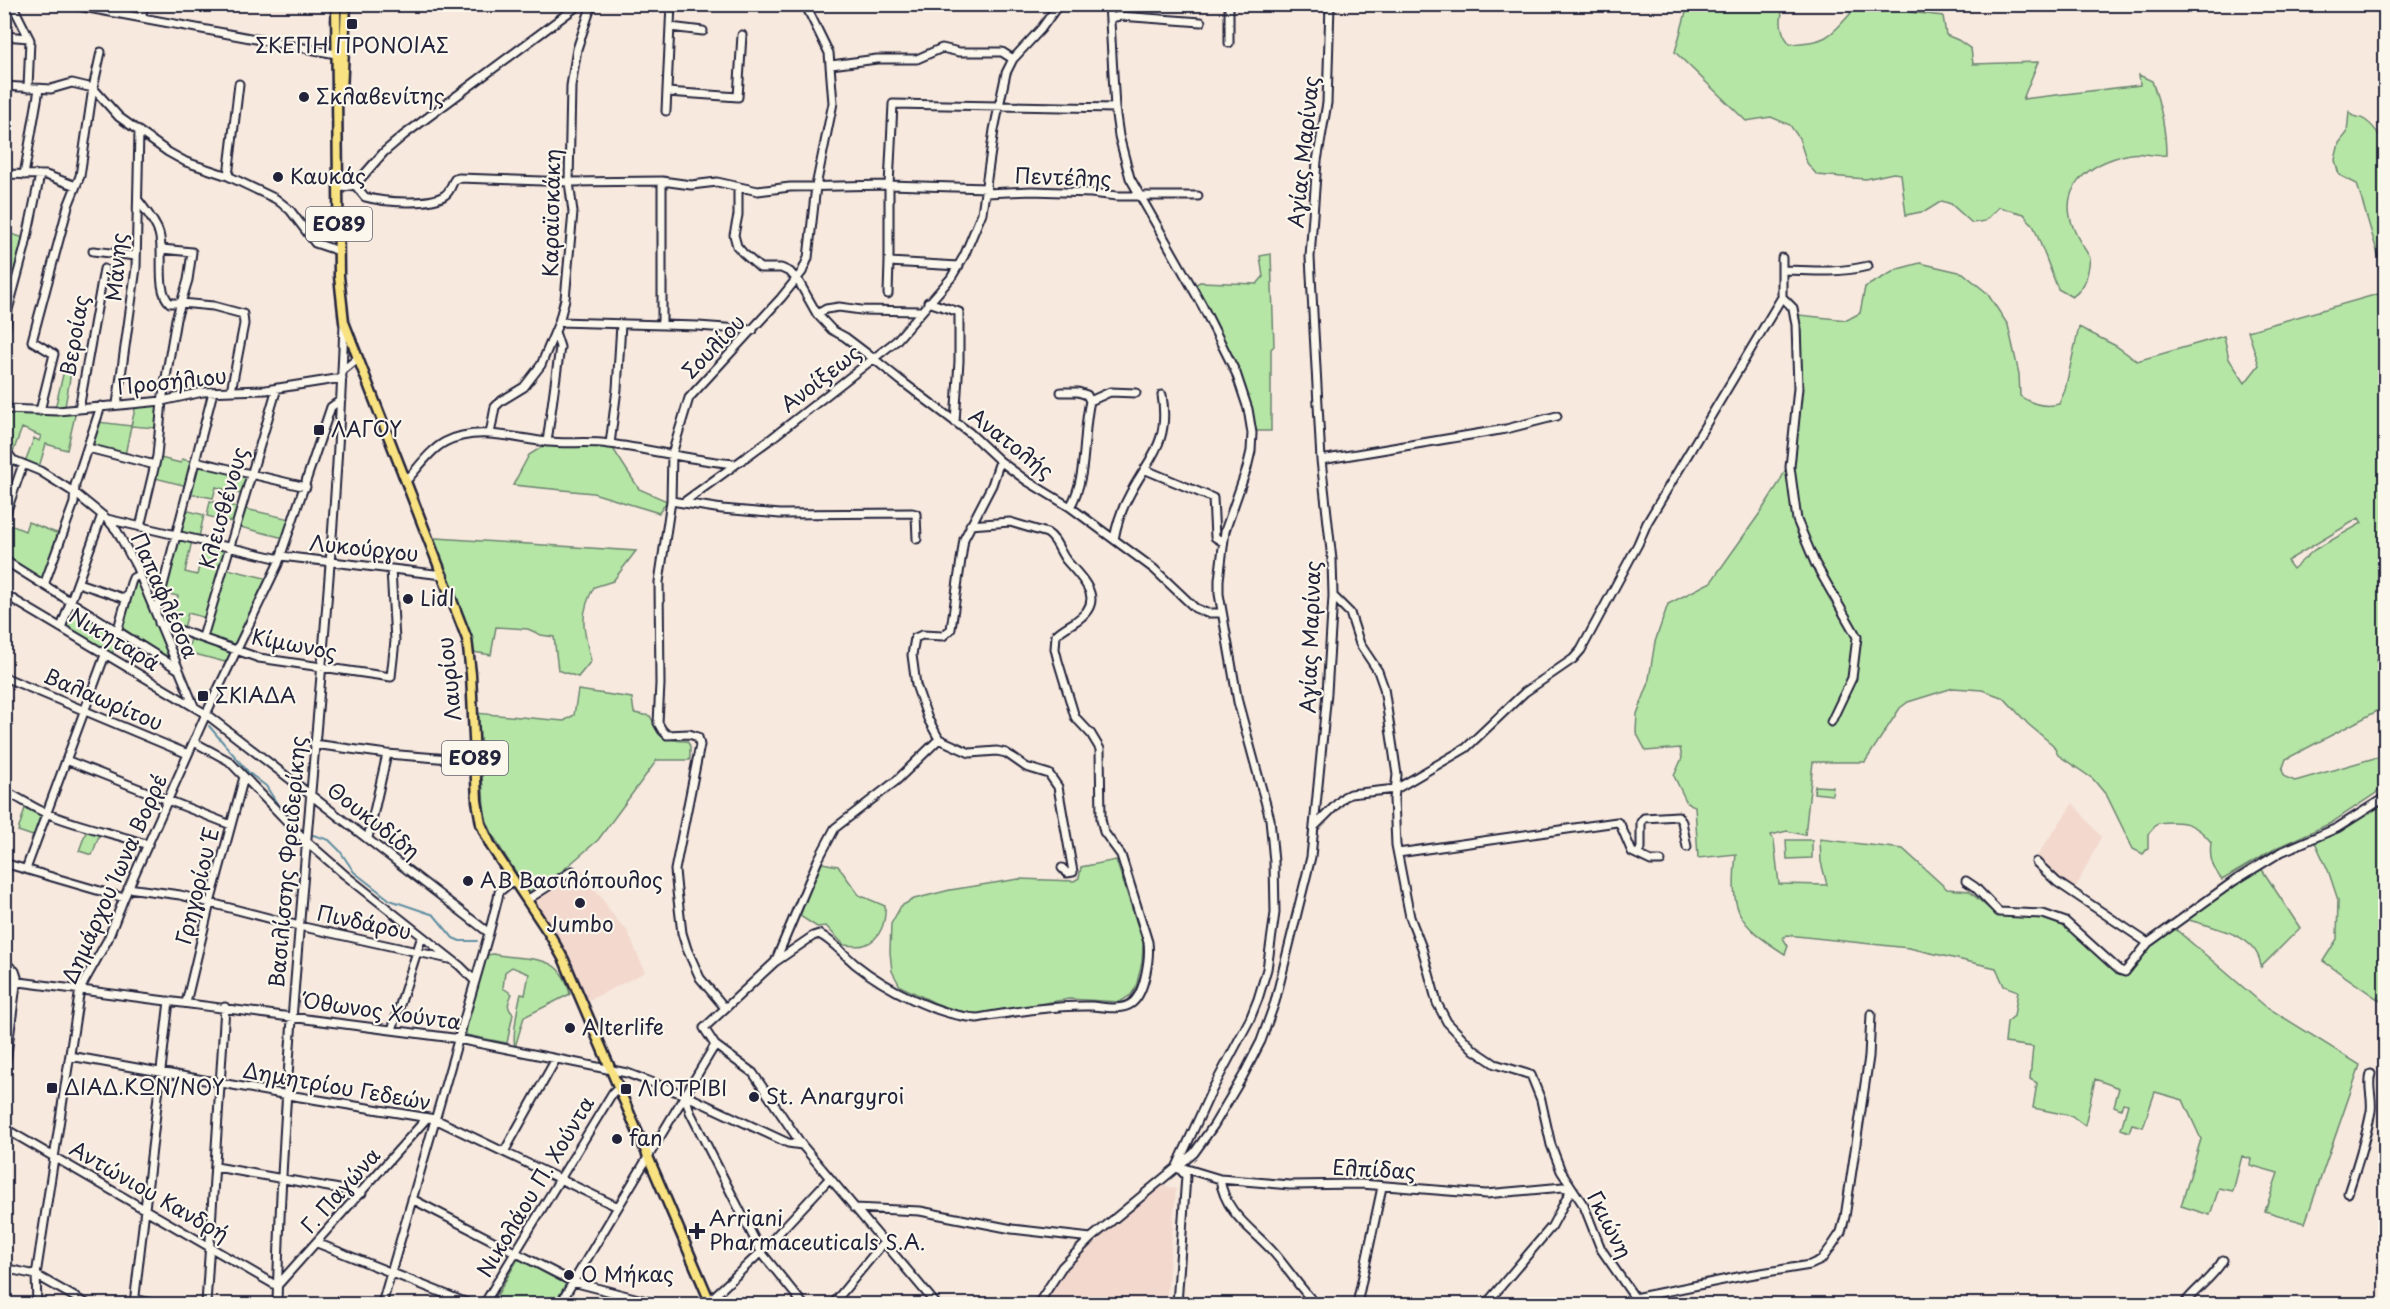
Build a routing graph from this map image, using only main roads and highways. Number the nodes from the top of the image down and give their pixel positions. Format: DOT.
graph roads {
  1 [pos="336,4"];
  2 [pos="346,4"];
  3 [pos="339,126"];
  4 [pos="708,1303"];
  1 -- 3 [label="main road, Λαυρίου / ΕΟ89"];
  2 -- 3 [label="main road, Λαυρίου / ΕΟ89"];
  3 -- 4 [label="main road, Λαυρίου / ΕΟ89"];
}
